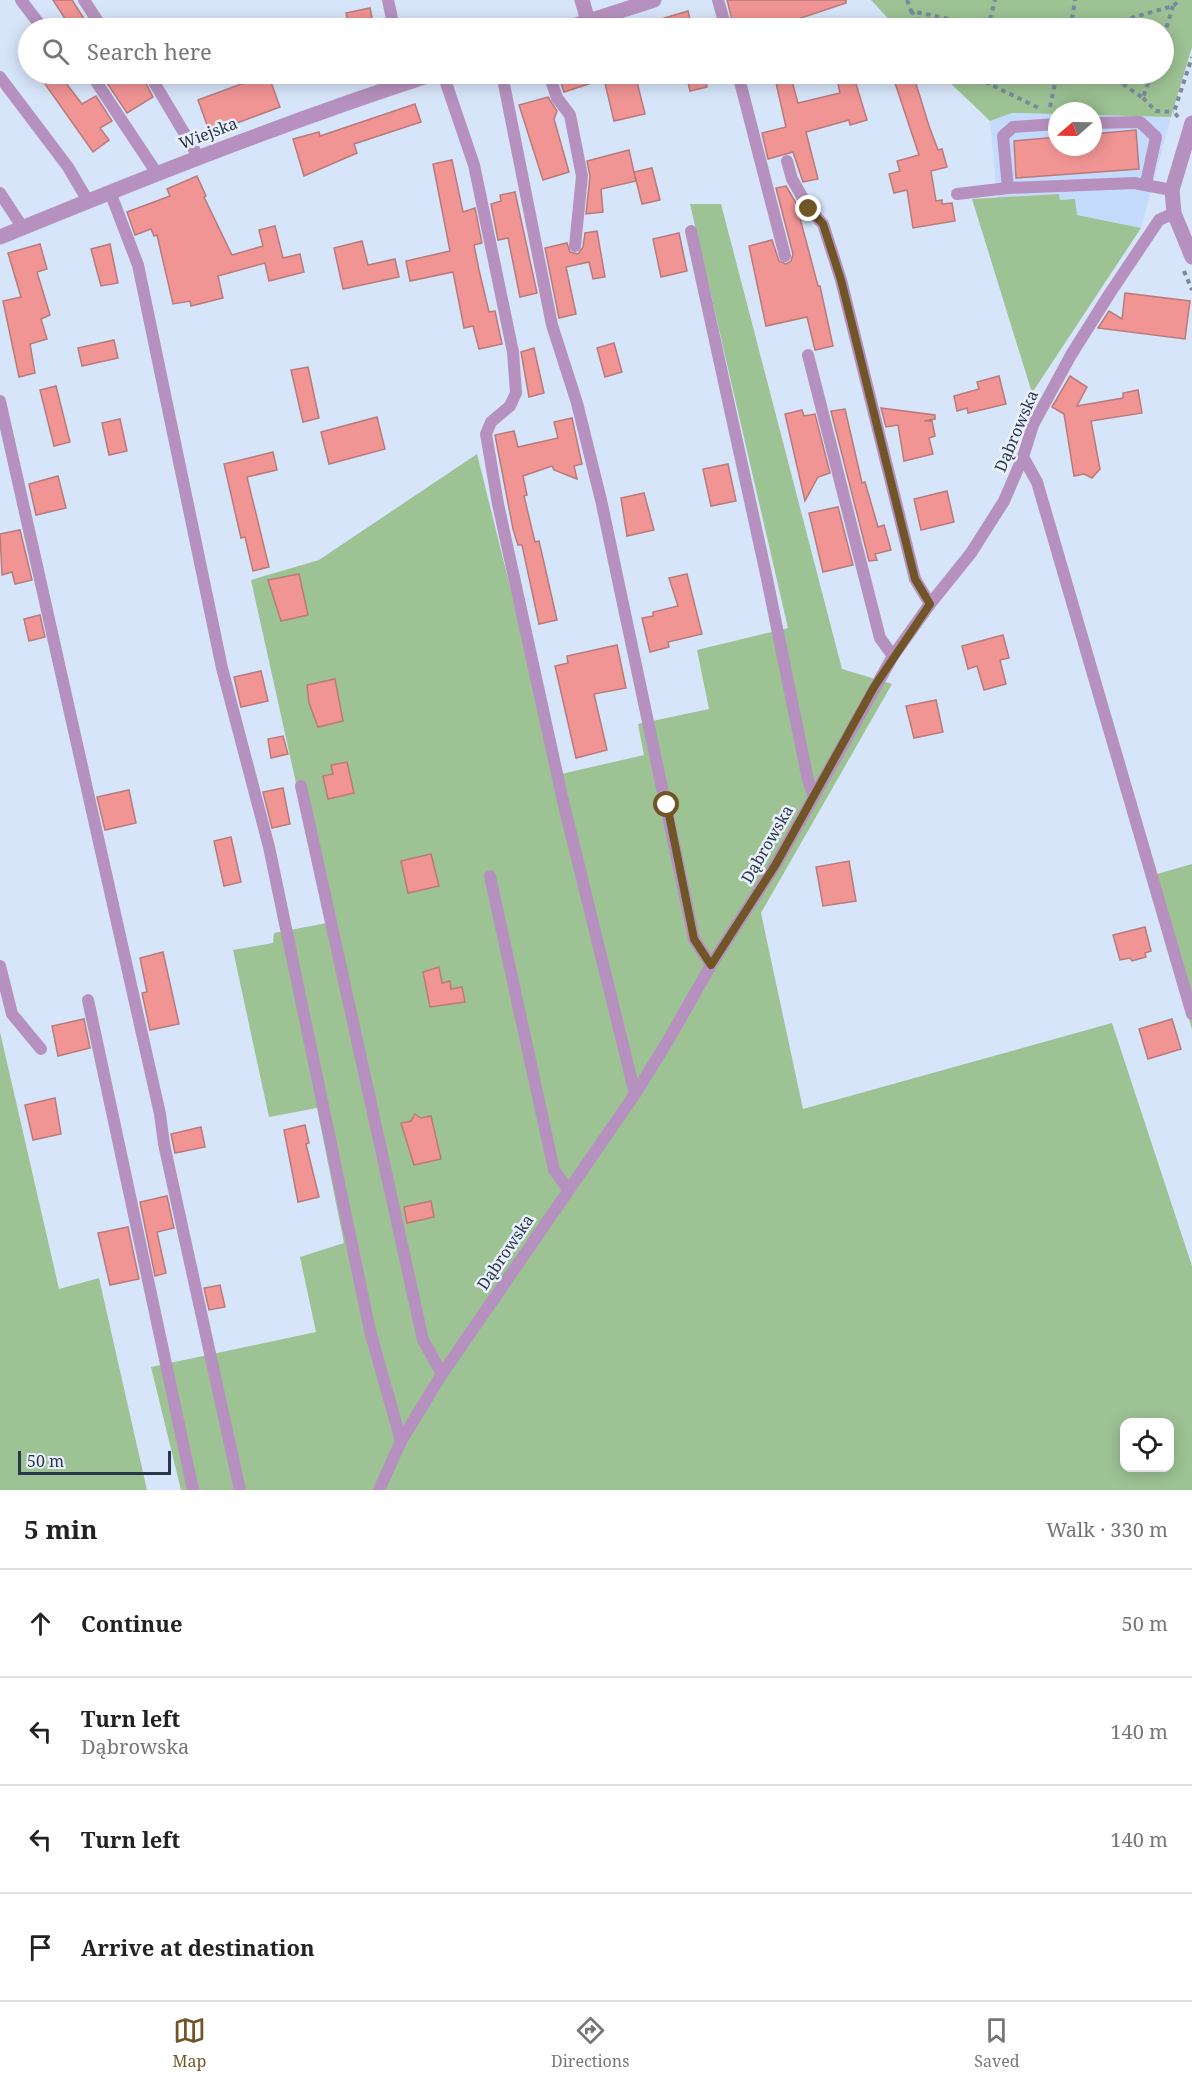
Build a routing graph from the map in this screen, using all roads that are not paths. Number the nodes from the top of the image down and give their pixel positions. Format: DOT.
graph roads {
  1 [pos="21,0"];
  2 [pos="84,0"];
  3 [pos="388,0"];
  4 [pos="582,0"];
  5 [pos="654,0"];
  6 [pos="717,0"];
  7 [pos="35,18"];
  8 [pos="96,18"];
  9 [pos="392,18"];
  10 [pos="587,18"];
  11 [pos="597,18"];
  12 [pos="723,18"];
  13 [pos="0,77"];
  14 [pos="98,84"];
  15 [pos="155,84"];
  16 [pos="388,84"];
  17 [pos="446,84"];
  18 [pos="504,84"];
  19 [pos="552,84"];
  20 [pos="741,84"];
  21 [pos="1102,123"];
  22 [pos="1192,123"];
  23 [pos="1048,124"];
  24 [pos="198,156"];
  25 [pos="787,161"];
  26 [pos="156,172"];
  27 [pos="1146,183"];
  28 [pos="1008,188"];
  29 [pos="1172,190"];
  30 [pos="110,192"];
  31 [pos="0,193"];
  32 [pos="957,194"];
  33 [pos="88,201"];
  34 [pos="1174,213"];
  35 [pos="23,228"];
  36 [pos="691,231"];
  37 [pos="0,237"];
  38 [pos="575,246"];
  39 [pos="785,256"];
  40 [pos="1188,263"];
  41 [pos="808,355"];
  42 [pos="0,401"];
  43 [pos="1023,457"];
  44 [pos="930,604"];
  45 [pos="893,656"];
  46 [pos="301,786"];
  47 [pos="814,796"];
  48 [pos="490,876"];
  49 [pos="711,965"];
  50 [pos="0,966"];
  51 [pos="88,1000"];
  52 [pos="1192,1014"];
  53 [pos="41,1048"];
  54 [pos="635,1094"];
  55 [pos="567,1188"];
  56 [pos="442,1374"];
  57 [pos="401,1441"];
  58 [pos="193,1490"];
  59 [pos="240,1490"];
  60 [pos="378,1490"];
  1 -- 7 [label="lane"];
  2 -- 8 [label="lane"];
  3 -- 9 [label="lane"];
  4 -- 10 [label="street"];
  5 -- 11 [label="street"];
  6 -- 12 [label="lane"];
  13 -- 33 [label="lane"];
  14 -- 26 [label="lane"];
  15 -- 24 [label="lane"];
  16 -- 24 [label="street, Wiejska"];
  17 -- 54 [label="lane"];
  18 -- 49 [label="lane"];
  19 -- 38 [label="lane"];
  20 -- 39 [label="lane"];
  21 -- 27 [label="lane"];
  22 -- 29 [label="street"];
  23 -- 28 [label="lane"];
  24 -- 26 [label="street, Wiejska"];
  25 -- 44 [label="lane"];
  26 -- 30 [label="street, Wiejska"];
  27 -- 28 [label="lane"];
  27 -- 29 [label="lane"];
  28 -- 32 [label="lane"];
  29 -- 34 [label="street"];
  30 -- 33 [label="street, Wiejska"];
  30 -- 57 [label="lane"];
  31 -- 35 [label="lane"];
  33 -- 35 [label="street, Wiejska"];
  34 -- 40 [label="street"];
  34 -- 43 [label="lane, Dąbrowska"];
  35 -- 37 [label="street, Wiejska"];
  36 -- 47 [label="lane"];
  41 -- 45 [label="lane"];
  42 -- 59 [label="lane"];
  43 -- 44 [label="lane, Dąbrowska"];
  43 -- 52 [label="lane"];
  44 -- 45 [label="lane, Dąbrowska"];
  45 -- 47 [label="lane, Dąbrowska"];
  46 -- 56 [label="lane"];
  47 -- 49 [label="lane, Dąbrowska"];
  48 -- 55 [label="lane"];
  49 -- 54 [label="lane, Dąbrowska"];
  50 -- 53 [label="lane"];
  51 -- 58 [label="lane"];
  54 -- 55 [label="lane, Dąbrowska"];
  55 -- 56 [label="lane, Dąbrowska"];
  56 -- 57 [label="lane, Dąbrowska"];
  57 -- 60 [label="lane, Dąbrowska"];
}
